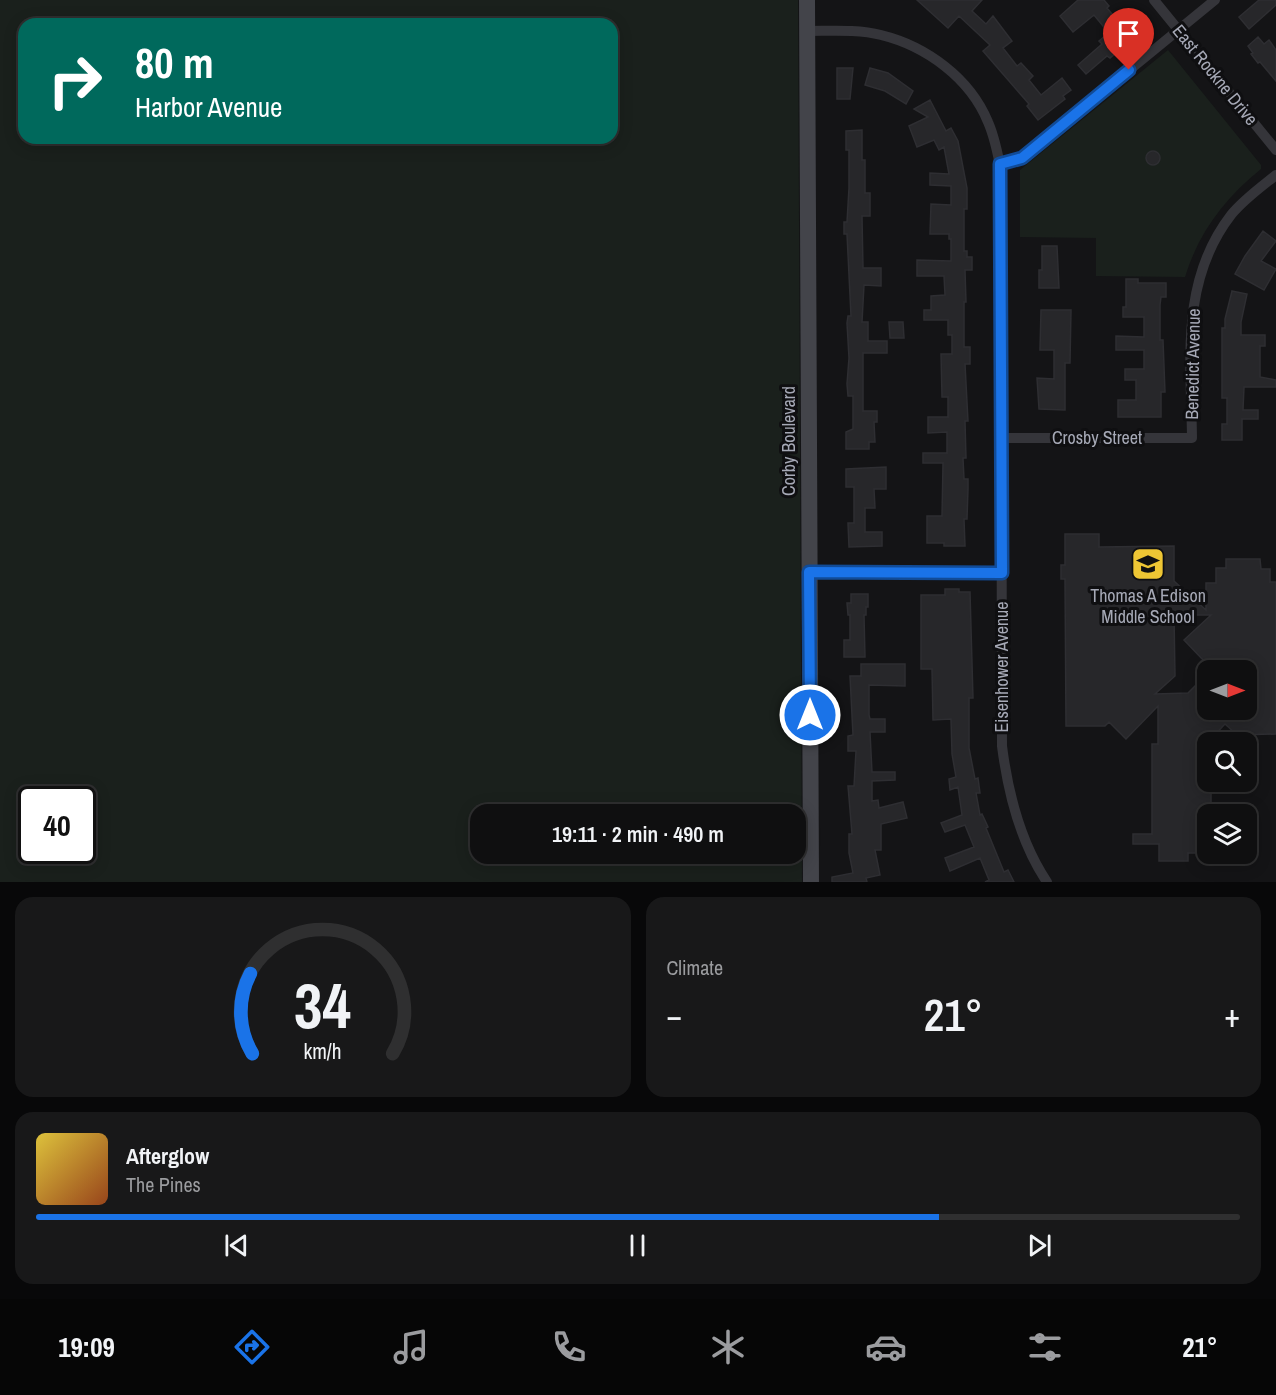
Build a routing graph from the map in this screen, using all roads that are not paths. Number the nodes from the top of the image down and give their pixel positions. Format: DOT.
graph roads {
  1 [pos="807,0"];
  2 [pos="1154,0"];
  3 [pos="1215,0"];
  4 [pos="1178,30"];
  5 [pos="807,32"];
  6 [pos="1276,150"];
  7 [pos="1000,164"];
  8 [pos="1276,175"];
  9 [pos="1002,438"];
  10 [pos="1192,438"];
  11 [pos="809,572"];
  12 [pos="1002,573"];
  13 [pos="811,882"];
  14 [pos="1047,882"];
  1 -- 5 [label="street, Corby Boulevard"];
  2 -- 4 [label="street, East Rockne Drive"];
  3 -- 4 [label="street"];
  4 -- 6 [label="street, East Rockne Drive"];
  4 -- 7 [label="street"];
  5 -- 7 [label="street, Eisenhower Avenue"];
  5 -- 11 [label="street, Corby Boulevard"];
  7 -- 9 [label="street, Eisenhower Avenue"];
  8 -- 10 [label="street, Benedict Avenue"];
  9 -- 10 [label="street, Crosby Street"];
  9 -- 12 [label="street, Eisenhower Avenue"];
  11 -- 12 [label="street"];
  11 -- 13 [label="street, Corby Boulevard"];
  12 -- 14 [label="street, Eisenhower Avenue"];
}
